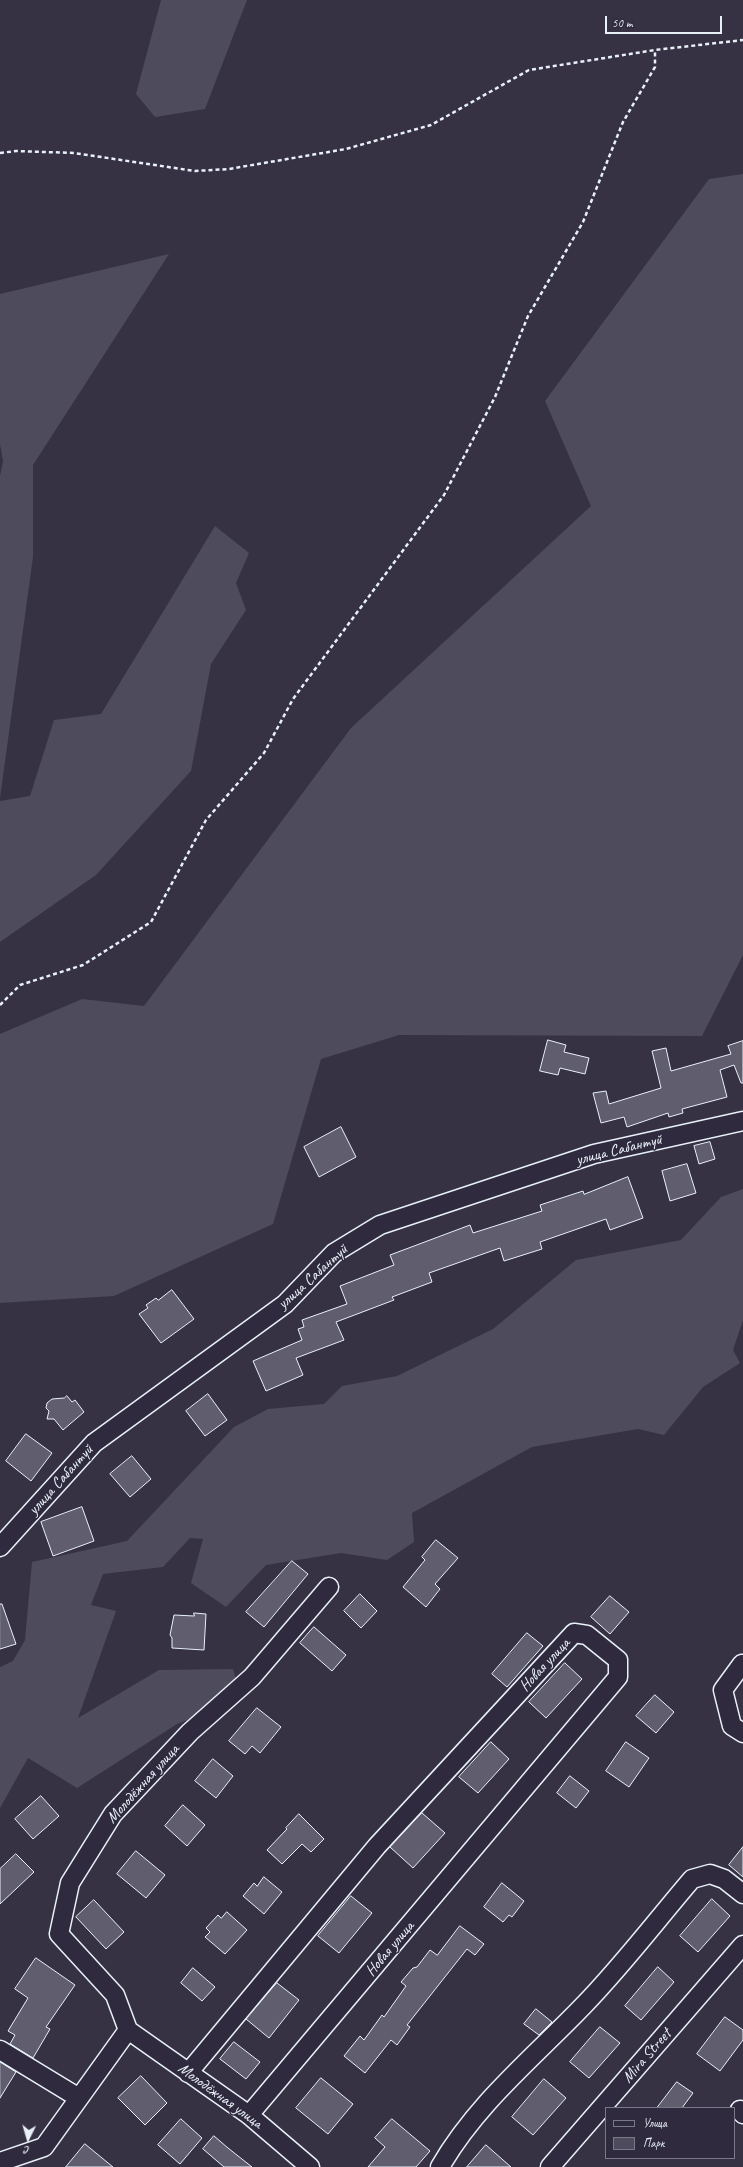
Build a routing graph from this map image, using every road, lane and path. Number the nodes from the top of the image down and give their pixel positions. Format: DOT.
graph roads {
  1 [pos="743,40"];
  2 [pos="655,50"];
  3 [pos="0,153"];
  4 [pos="0,1005"];
  5 [pos="743,1121"];
  6 [pos="0,1548"];
  7 [pos="329,1587"];
  8 [pos="742,1664"];
  9 [pos="743,1733"];
  10 [pos="743,1894"];
  11 [pos="743,1945"];
  12 [pos="128,2030"];
  13 [pos="0,2050"];
  14 [pos="188,2072"];
  15 [pos="79,2098"];
  16 [pos="249,2115"];
  17 [pos="0,2162"];
  18 [pos="310,2167"];
  19 [pos="440,2167"];
  20 [pos="550,2167"];
  1 -- 2 [label="path"];
  2 -- 3 [label="path"];
  2 -- 4 [label="path"];
  5 -- 6 [label="street, улица Сабантуй"];
  7 -- 12 [label="street, Молодёжная улица"];
  8 -- 9 [label="street"];
  10 -- 19 [label="street"];
  11 -- 20 [label="street, Mira Street"];
  12 -- 14 [label="street, Молодёжная улица"];
  12 -- 15 [label="street"];
  13 -- 15 [label="street"];
  14 -- 16 [label="street, Молодёжная улица"];
  14 -- 16 [label="street, Новая улица"];
  15 -- 17 [label="street"];
  16 -- 18 [label="street, Молодёжная улица"];
}
